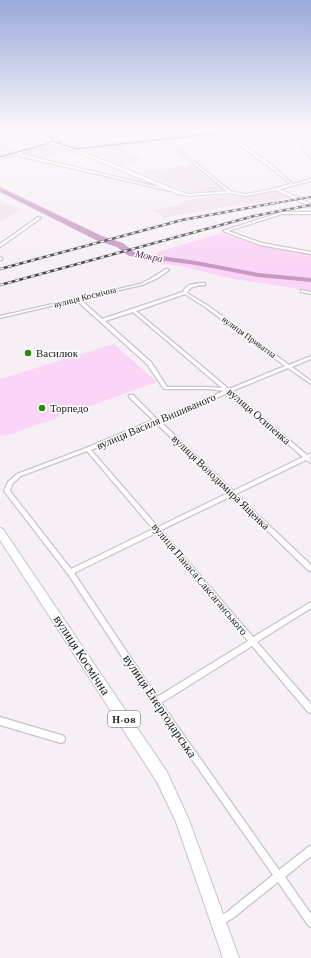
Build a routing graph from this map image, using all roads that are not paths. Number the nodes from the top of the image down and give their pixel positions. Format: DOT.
graph roads {
  1 [pos="110,176"];
  2 [pos="137,176"];
  3 [pos="209,176"];
  4 [pos="282,176"];
  5 [pos="311,180"];
  6 [pos="293,185"];
  7 [pos="277,189"];
  8 [pos="170,190"];
  9 [pos="229,192"];
  10 [pos="311,206"];
  11 [pos="311,212"];
  12 [pos="39,218"];
  13 [pos="0,246"];
  14 [pos="311,253"];
  15 [pos="167,270"];
  16 [pos="204,284"];
  17 [pos="302,291"];
  18 [pos="185,293"];
  19 [pos="311,293"];
  20 [pos="78,300"];
  21 [pos="134,311"];
  22 [pos="0,317"];
  23 [pos="102,321"];
  24 [pos="311,357"];
  25 [pos="288,366"];
  26 [pos="311,383"];
  27 [pos="229,390"];
  28 [pos="131,396"];
  29 [pos="157,420"];
  30 [pos="88,450"];
  31 [pos="309,457"];
  32 [pos="6,491"];
  33 [pos="232,493"];
  34 [pos="158,529"];
  35 [pos="0,532"];
  36 [pos="311,569"];
  37 [pos="70,572"];
  38 [pos="311,605"];
  39 [pos="253,641"];
  40 [pos="156,702"];
  41 [pos="311,710"];
  42 [pos="0,721"];
  43 [pos="61,739"];
  44 [pos="311,850"];
  45 [pos="278,876"];
  46 [pos="218,922"];
  47 [pos="311,922"];
  48 [pos="232,958"];
  1 -- 8 [label="street"];
  2 -- 8 [label="street"];
  3 -- 9 [label="street"];
  4 -- 6 [label="street"];
  5 -- 6 [label="street"];
  6 -- 7 [label="street"];
  7 -- 9 [label="street"];
  7 -- 10 [label="street"];
  8 -- 9 [label="street"];
  11 -- 14 [label="street"];
  12 -- 13 [label="street"];
  15 -- 20 [label="street, вулиця Космічна"];
  16 -- 18 [label="street"];
  17 -- 19 [label="street"];
  18 -- 21 [label="street"];
  18 -- 25 [label="street, вулиця Приватна"];
  20 -- 22 [label="street, вулиця Космічна"];
  20 -- 23 [label="street"];
  21 -- 23 [label="street"];
  21 -- 27 [label="street, вулиця Осипенка"];
  23 -- 27 [label="street"];
  24 -- 25 [label="street, вулиця Василя Вишиваного"];
  25 -- 26 [label="street, вулиця Приватна"];
  25 -- 27 [label="street, вулиця Василя Вишиваного"];
  27 -- 29 [label="street, вулиця Василя Вишиваного"];
  27 -- 31 [label="street, вулиця Осипенка"];
  28 -- 29 [label="street, вулиця Володимира Ященка"];
  29 -- 30 [label="street, вулиця Василя Вишиваного"];
  29 -- 33 [label="street, вулиця Володимира Ященка"];
  30 -- 32 [label="street, вулиця Василя Вишиваного"];
  30 -- 34 [label="street, вулиця Панаса Саксаганського"];
  31 -- 33 [label="street"];
  32 -- 37 [label="street, вулиця Енергодарська"];
  33 -- 34 [label="street"];
  33 -- 36 [label="street, вулиця Володимира Ященка"];
  34 -- 37 [label="street"];
  34 -- 39 [label="street, вулиця Панаса Саксаганського"];
  35 -- 46 [label="main road, вулиця Космічна / Н-08"];
  37 -- 40 [label="street, вулиця Енергодарська"];
  38 -- 39 [label="street"];
  39 -- 40 [label="street"];
  39 -- 41 [label="street, вулиця Панаса Саксаганського"];
  40 -- 45 [label="street, вулиця Енергодарська"];
  42 -- 43 [label="street"];
  44 -- 45 [label="street"];
  45 -- 46 [label="street"];
  45 -- 47 [label="street, вулиця Енергодарська"];
  46 -- 48 [label="main road, вулиця Космічна / Н-08"];
}
